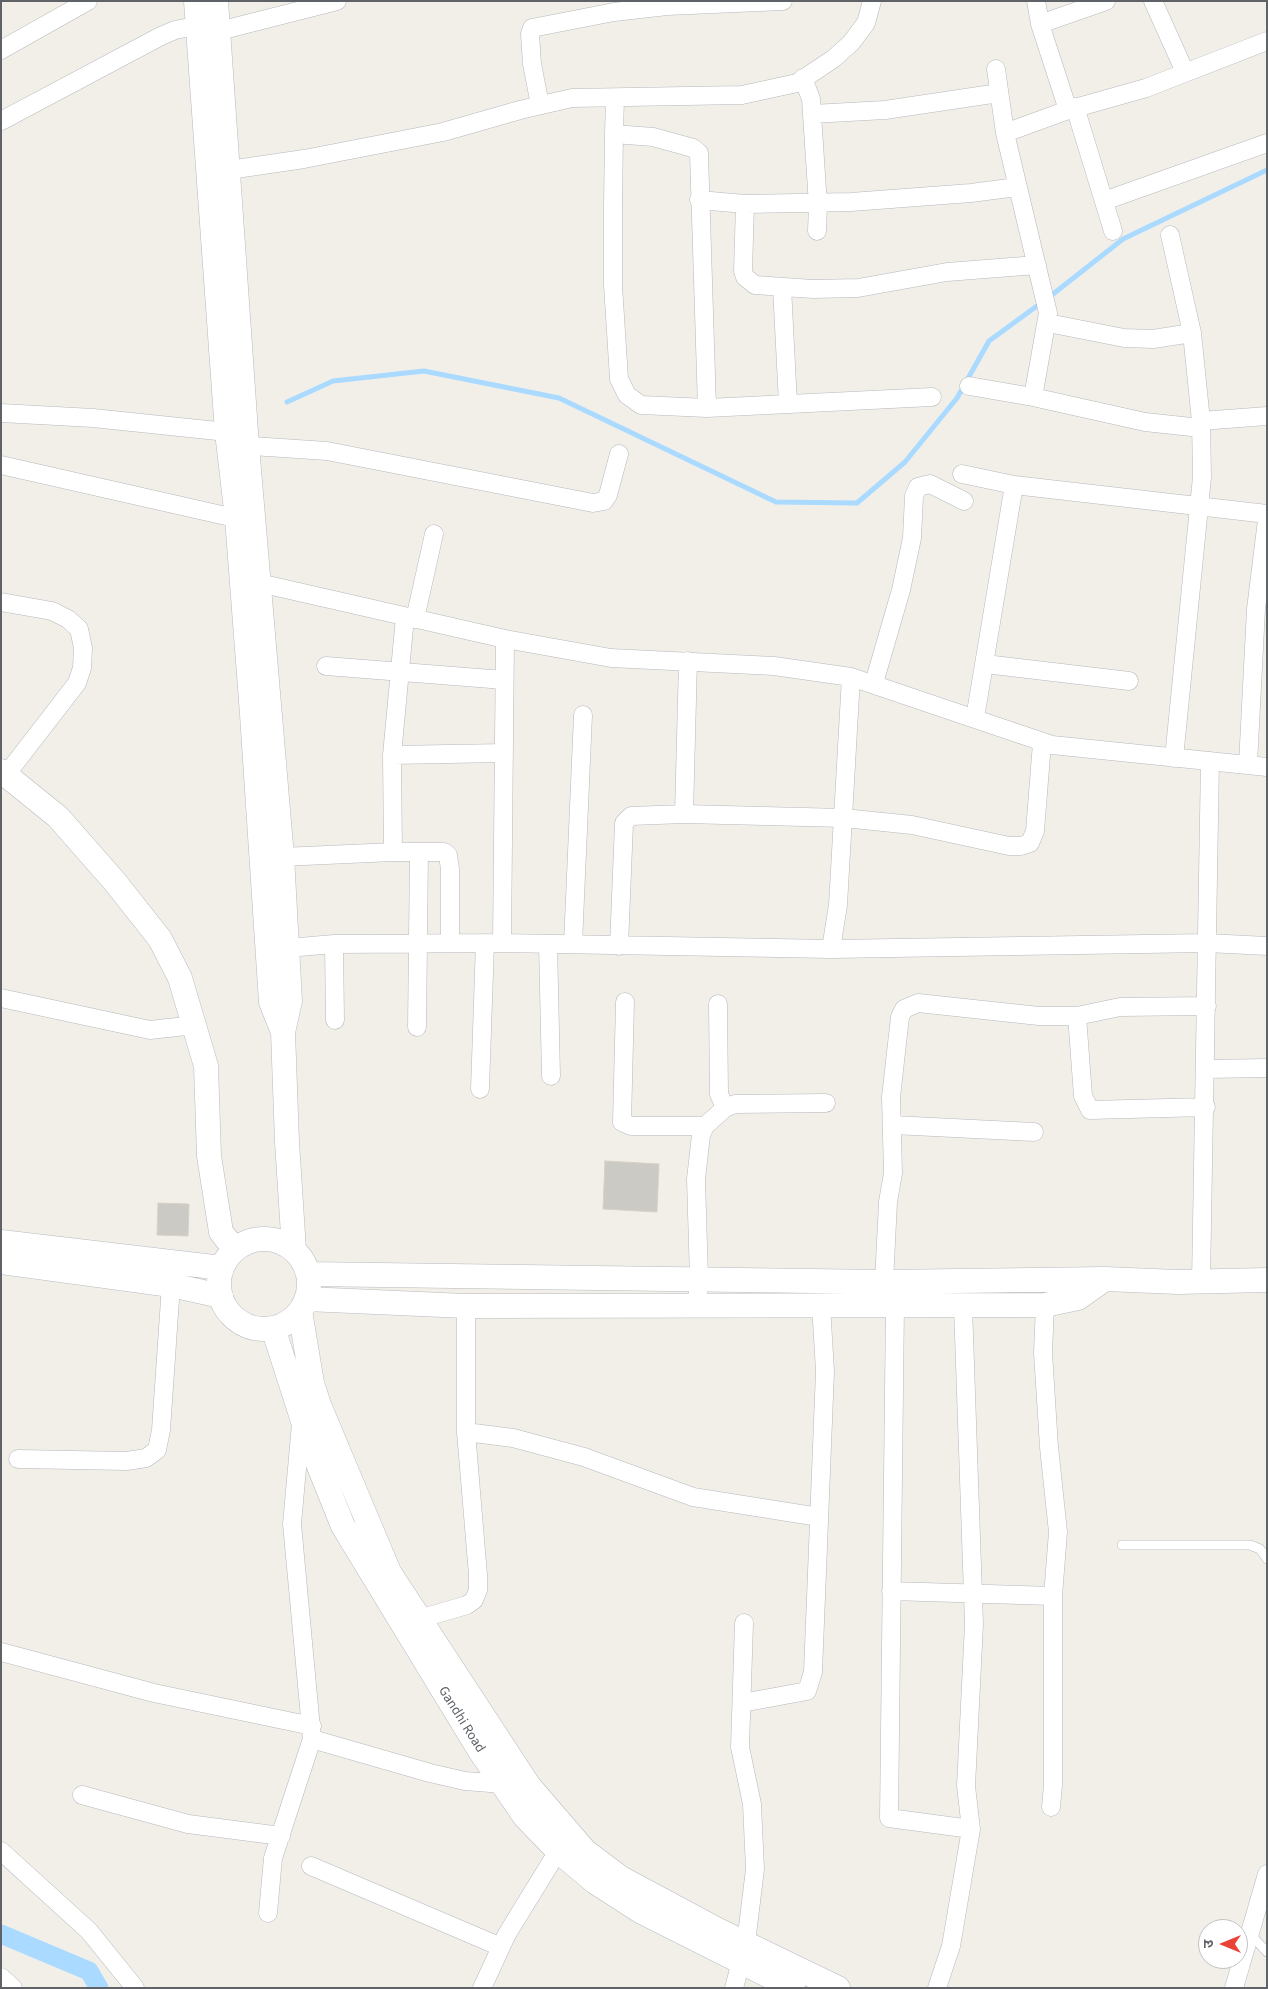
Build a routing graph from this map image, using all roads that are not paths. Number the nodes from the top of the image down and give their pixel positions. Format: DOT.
graph roads {
  1 [pos="88,1"];
  2 [pos="196,1"];
  3 [pos="337,1"];
  4 [pos="783,1"];
  5 [pos="872,1"];
  6 [pos="1036,1"];
  7 [pos="1106,1"];
  8 [pos="1153,1"];
  9 [pos="667,4"];
  10 [pos="213,19"];
  11 [pos="1040,24"];
  12 [pos="1267,41"];
  13 [pos="1,50"];
  14 [pos="996,69"];
  15 [pos="1185,72"];
  16 [pos="804,78"];
  17 [pos="999,94"];
  18 [pos="615,98"];
  19 [pos="540,105"];
  20 [pos="1072,108"];
  21 [pos="812,114"];
  22 [pos="1,121"];
  23 [pos="1005,133"];
  24 [pos="614,134"];
  25 [pos="1267,142"];
  26 [pos="229,170"];
  27 [pos="1017,186"];
  28 [pos="699,200"];
  29 [pos="818,201"];
  30 [pos="1104,201"];
  31 [pos="744,204"];
  32 [pos="817,231"];
  33 [pos="1113,231"];
  34 [pos="1170,235"];
  35 [pos="1037,265"];
  36 [pos="782,287"];
  37 [pos="1047,311"];
  38 [pos="1192,333"];
  39 [pos="969,386"];
  40 [pos="932,397"];
  41 [pos="1033,397"];
  42 [pos="788,404"];
  43 [pos="707,408"];
  44 [pos="1,413"];
  45 [pos="1267,416"];
  46 [pos="1201,424"];
  47 [pos="234,441"];
  48 [pos="619,454"];
  49 [pos="1,465"];
  50 [pos="962,474"];
  51 [pos="1014,485"];
  52 [pos="964,501"];
  53 [pos="1200,508"];
  54 [pos="1267,514"];
  55 [pos="245,520"];
  56 [pos="1267,520"];
  57 [pos="434,534"];
  58 [pos="1264,565"];
  59 [pos="259,583"];
  60 [pos="1,602"];
  61 [pos="1261,609"];
  62 [pos="410,618"];
  63 [pos="505,640"];
  64 [pos="688,661"];
  65 [pos="985,664"];
  66 [pos="326,666"];
  67 [pos="400,673"];
  68 [pos="851,676"];
  69 [pos="504,680"];
  70 [pos="1130,681"];
  71 [pos="874,683"];
  72 [pos="583,715"];
  73 [pos="975,718"];
  74 [pos="1042,743"];
  75 [pos="504,754"];
  76 [pos="392,755"];
  77 [pos="1174,758"];
  78 [pos="1210,761"];
  79 [pos="1248,764"];
  80 [pos="1267,767"];
  81 [pos="4,773"];
  82 [pos="684,814"];
  83 [pos="844,818"];
  84 [pos="393,852"];
  85 [pos="419,852"];
  86 [pos="282,857"];
  87 [pos="417,943"];
  88 [pos="450,943"];
  89 [pos="484,943"];
  90 [pos="502,943"];
  91 [pos="1208,943"];
  92 [pos="334,944"];
  93 [pos="548,944"];
  94 [pos="573,944"];
  95 [pos="618,946"];
  96 [pos="1267,946"];
  97 [pos="288,948"];
  98 [pos="831,949"];
  99 [pos="1,998"];
  100 [pos="625,1002"];
  101 [pos="718,1004"];
  102 [pos="1207,1006"];
  103 [pos="1077,1016"];
  104 [pos="335,1020"];
  105 [pos="195,1025"];
  106 [pos="417,1027"];
  107 [pos="283,1032"];
  108 [pos="1267,1068"];
  109 [pos="1206,1069"];
  110 [pos="551,1076"];
  111 [pos="480,1089"];
  112 [pos="826,1103"];
  113 [pos="1206,1107"];
  114 [pos="725,1108"];
  115 [pos="893,1125"];
  116 [pos="705,1126"];
  117 [pos="1034,1132"];
  118 [pos="1,1242"];
  119 [pos="294,1250"];
  120 [pos="229,1259"];
  121 [pos="1,1262"];
  122 [pos="308,1274"];
  123 [pos="699,1279"];
  124 [pos="1104,1279"];
  125 [pos="1267,1280"];
  126 [pos="884,1282"];
  127 [pos="1201,1282"];
  128 [pos="171,1286"];
  129 [pos="221,1296"];
  130 [pos="303,1305"];
  131 [pos="697,1305"];
  132 [pos="821,1305"];
  133 [pos="895,1305"];
  134 [pos="1045,1305"];
  135 [pos="466,1306"];
  136 [pos="963,1306"];
  137 [pos="273,1328"];
  138 [pos="310,1411"];
  139 [pos="466,1432"];
  140 [pos="18,1459"];
  141 [pos="819,1517"];
  142 [pos="1122,1545"];
  143 [pos="1267,1559"];
  144 [pos="891,1591"];
  145 [pos="973,1595"];
  146 [pos="1053,1596"];
  147 [pos="420,1619"];
  148 [pos="744,1623"];
  149 [pos="1,1652"];
  150 [pos="742,1703"];
  151 [pos="312,1733"];
  152 [pos="503,1784"];
  153 [pos="82,1795"];
  154 [pos="1051,1807"];
  155 [pos="971,1829"];
  156 [pos="281,1836"];
  157 [pos="1,1851"];
  158 [pos="558,1851"];
  159 [pos="311,1866"];
  160 [pos="1267,1874"];
  161 [pos="268,1913"];
  162 [pos="1249,1934"];
  163 [pos="501,1947"];
  164 [pos="744,1952"];
  165 [pos="1267,1952"];
  166 [pos="1,1977"];
  167 [pos="13,1988"];
  168 [pos="135,1988"];
  169 [pos="482,1988"];
  170 [pos="734,1988"];
  171 [pos="793,1988"];
  172 [pos="838,1988"];
  173 [pos="937,1988"];
  174 [pos="1234,1988"];
  1 -- 13 [label="street"];
  2 -- 10 [label="main road"];
  3 -- 10 [label="street"];
  4 -- 9 [label="street"];
  5 -- 16 [label="street"];
  6 -- 11 [label="street"];
  7 -- 11 [label="street"];
  8 -- 15 [label="street"];
  9 -- 19 [label="street"];
  10 -- 22 [label="street"];
  10 -- 26 [label="main road"];
  10 -- 47 [label="main road"];
  11 -- 20 [label="street"];
  12 -- 15 [label="street"];
  14 -- 17 [label="street"];
  15 -- 20 [label="street"];
  16 -- 18 [label="street"];
  16 -- 21 [label="street"];
  17 -- 21 [label="street"];
  17 -- 23 [label="street"];
  18 -- 19 [label="street"];
  18 -- 24 [label="street"];
  19 -- 26 [label="street"];
  20 -- 23 [label="street"];
  20 -- 30 [label="street"];
  21 -- 29 [label="street"];
  23 -- 27 [label="street"];
  24 -- 28 [label="street"];
  24 -- 43 [label="street"];
  25 -- 30 [label="street"];
  26 -- 47 [label="main road"];
  27 -- 29 [label="street"];
  27 -- 35 [label="street"];
  28 -- 31 [label="street"];
  28 -- 43 [label="street"];
  29 -- 31 [label="street"];
  29 -- 32 [label="street"];
  30 -- 33 [label="street"];
  31 -- 36 [label="street"];
  34 -- 38 [label="street"];
  35 -- 36 [label="street"];
  35 -- 37 [label="street"];
  36 -- 42 [label="street"];
  37 -- 38 [label="street"];
  37 -- 41 [label="street"];
  38 -- 46 [label="street"];
  39 -- 41 [label="street"];
  40 -- 42 [label="street"];
  41 -- 46 [label="street"];
  42 -- 43 [label="street"];
  44 -- 47 [label="street"];
  45 -- 46 [label="street"];
  46 -- 53 [label="street"];
  47 -- 48 [label="street"];
  47 -- 55 [label="main road"];
  49 -- 55 [label="street"];
  50 -- 51 [label="street"];
  51 -- 53 [label="street"];
  51 -- 65 [label="street"];
  52 -- 71 [label="street"];
  53 -- 54 [label="street"];
  53 -- 77 [label="street"];
  55 -- 59 [label="main road"];
  55 -- 107 [label="main road"];
  56 -- 58 [label="street"];
  57 -- 62 [label="street"];
  58 -- 61 [label="street"];
  59 -- 62 [label="street"];
  59 -- 86 [label="main road"];
  60 -- 81 [label="street"];
  61 -- 79 [label="street"];
  62 -- 63 [label="street"];
  62 -- 67 [label="street"];
  63 -- 64 [label="street"];
  63 -- 69 [label="street"];
  64 -- 68 [label="street"];
  64 -- 82 [label="street"];
  65 -- 70 [label="street"];
  65 -- 73 [label="street"];
  66 -- 67 [label="street"];
  67 -- 69 [label="street"];
  67 -- 76 [label="street"];
  68 -- 71 [label="street"];
  68 -- 83 [label="street"];
  69 -- 75 [label="street"];
  71 -- 73 [label="street"];
  72 -- 94 [label="street"];
  73 -- 74 [label="street"];
  74 -- 77 [label="street"];
  74 -- 83 [label="street"];
  75 -- 76 [label="street"];
  75 -- 90 [label="street"];
  76 -- 84 [label="street"];
  77 -- 78 [label="street"];
  78 -- 79 [label="street"];
  78 -- 91 [label="street"];
  79 -- 80 [label="street"];
  81 -- 105 [label="main road"];
  82 -- 83 [label="street"];
  82 -- 95 [label="street"];
  83 -- 98 [label="street"];
  84 -- 85 [label="street"];
  84 -- 86 [label="street"];
  85 -- 87 [label="street"];
  85 -- 88 [label="street"];
  86 -- 97 [label="main road"];
  87 -- 88 [label="street"];
  87 -- 92 [label="street"];
  87 -- 106 [label="street"];
  88 -- 89 [label="street"];
  89 -- 90 [label="street"];
  89 -- 111 [label="street"];
  90 -- 93 [label="street"];
  91 -- 96 [label="street"];
  91 -- 98 [label="street"];
  91 -- 102 [label="street"];
  92 -- 97 [label="street"];
  92 -- 104 [label="street"];
  93 -- 94 [label="street"];
  93 -- 110 [label="street"];
  94 -- 95 [label="street"];
  95 -- 98 [label="street"];
  97 -- 107 [label="main road"];
  99 -- 105 [label="street"];
  100 -- 116 [label="street"];
  101 -- 114 [label="street"];
  102 -- 103 [label="street"];
  102 -- 109 [label="street"];
  103 -- 113 [label="street"];
  103 -- 115 [label="street"];
  105 -- 120 [label="main road"];
  107 -- 119 [label="main road"];
  108 -- 109 [label="street"];
  109 -- 113 [label="street"];
  112 -- 114 [label="street"];
  113 -- 127 [label="street"];
  114 -- 116 [label="street"];
  115 -- 117 [label="street"];
  115 -- 126 [label="street"];
  116 -- 123 [label="street"];
  118 -- 120 [label="main road"];
  119 -- 120 [label="main road"];
  119 -- 122 [label="main road"];
  120 -- 129 [label="main road"];
  121 -- 128 [label="main road"];
  122 -- 123 [label="main road"];
  122 -- 130 [label="main road"];
  123 -- 126 [label="main road"];
  123 -- 131 [label="street"];
  124 -- 126 [label="main road"];
  124 -- 127 [label="main road"];
  124 -- 134 [label="main road"];
  125 -- 127 [label="main road"];
  128 -- 129 [label="main road"];
  128 -- 140 [label="street"];
  129 -- 137 [label="main road"];
  130 -- 135 [label="main road"];
  130 -- 137 [label="main road"];
  130 -- 138 [label="main road"];
  131 -- 132 [label="main road"];
  131 -- 135 [label="main road"];
  132 -- 133 [label="main road"];
  132 -- 141 [label="street"];
  133 -- 136 [label="main road"];
  133 -- 144 [label="street"];
  134 -- 136 [label="main road"];
  134 -- 146 [label="street"];
  135 -- 139 [label="street"];
  136 -- 145 [label="street"];
  137 -- 138 [label="main road, Gandhi Road"];
  138 -- 147 [label="main road"];
  138 -- 151 [label="street"];
  138 -- 152 [label="main road, Gandhi Road"];
  139 -- 141 [label="street"];
  139 -- 147 [label="street"];
  141 -- 150 [label="street"];
  142 -- 143 [label="lane"];
  144 -- 145 [label="street"];
  144 -- 155 [label="street"];
  145 -- 146 [label="street"];
  145 -- 155 [label="street"];
  146 -- 154 [label="street"];
  147 -- 164 [label="main road"];
  148 -- 150 [label="street"];
  149 -- 151 [label="street"];
  150 -- 164 [label="street"];
  151 -- 152 [label="street"];
  151 -- 156 [label="street"];
  152 -- 158 [label="main road, Gandhi Road"];
  153 -- 156 [label="street"];
  155 -- 173 [label="street"];
  156 -- 161 [label="street"];
  157 -- 168 [label="street"];
  158 -- 163 [label="street"];
  158 -- 164 [label="main road, Gandhi Road"];
  159 -- 163 [label="street"];
  160 -- 162 [label="street"];
  162 -- 165 [label="lane"];
  162 -- 174 [label="street"];
  163 -- 169 [label="street"];
  164 -- 170 [label="street"];
  164 -- 171 [label="main road, Gandhi Road"];
  164 -- 172 [label="main road"];
  166 -- 167 [label="street"];
}
